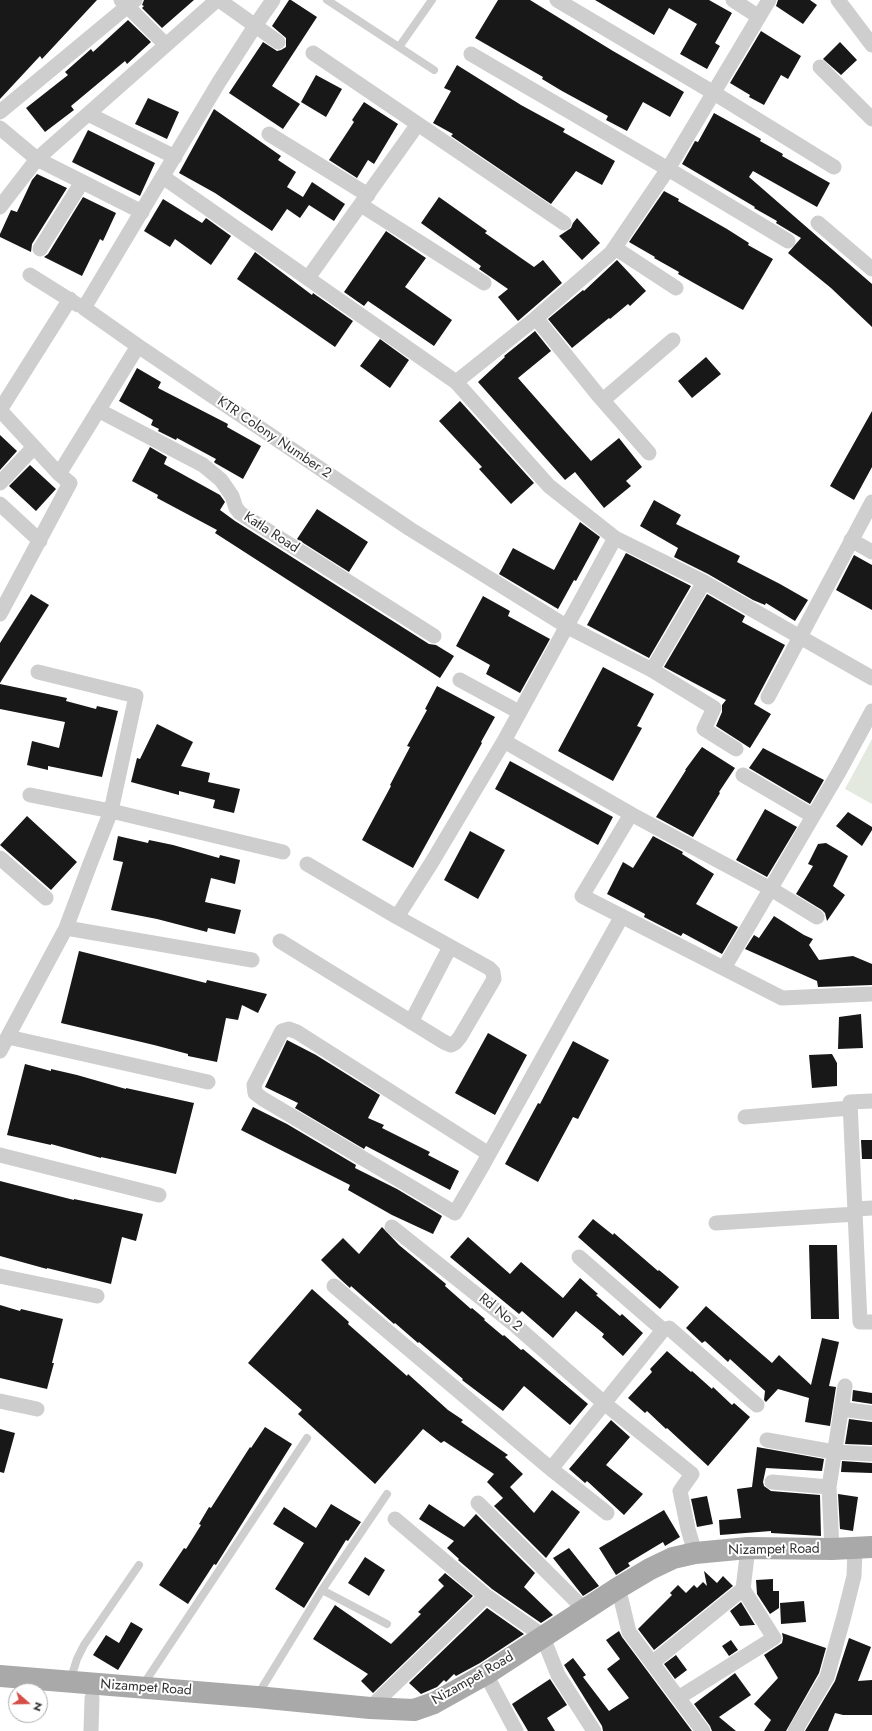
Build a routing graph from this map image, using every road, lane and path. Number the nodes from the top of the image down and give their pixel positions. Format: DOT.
graph roads {
  1 [pos="218,0"];
  2 [pos="273,0"];
  3 [pos="327,0"];
  4 [pos="432,0"];
  5 [pos="557,0"];
  6 [pos="733,0"];
  7 [pos="768,0"];
  8 [pos="838,0"];
  9 [pos="128,2"];
  10 [pos="759,17"];
  11 [pos="254,26"];
  12 [pos="278,42"];
  13 [pos="166,45"];
  14 [pos="872,46"];
  15 [pos="399,47"];
  16 [pos="313,53"];
  17 [pos="471,54"];
  18 [pos="820,67"];
  19 [pos="434,70"];
  20 [pos="714,93"];
  21 [pos="0,112"];
  22 [pos="88,114"];
  23 [pos="872,119"];
  24 [pos="418,124"];
  25 [pos="0,128"];
  26 [pos="268,134"];
  27 [pos="175,157"];
  28 [pos="37,159"];
  29 [pos="834,167"];
  30 [pos="668,169"];
  31 [pos="163,177"];
  32 [pos="82,182"];
  33 [pos="365,200"];
  34 [pos="0,207"];
  35 [pos="142,212"];
  36 [pos="564,223"];
  37 [pos="818,223"];
  38 [pos="788,241"];
  39 [pos="615,248"];
  40 [pos="40,249"];
  41 [pos="869,262"];
  42 [pos="30,275"];
  43 [pos="308,278"];
  44 [pos="484,283"];
  45 [pos="676,288"];
  46 [pos="70,299"];
  47 [pos="84,308"];
  48 [pos="536,318"];
  49 [pos="673,340"];
  50 [pos="138,346"];
  51 [pos="456,382"];
  52 [pos="603,400"];
  53 [pos="0,410"];
  54 [pos="98,410"];
  55 [pos="34,447"];
  56 [pos="649,453"];
  57 [pos="59,474"];
  58 [pos="0,483"];
  59 [pos="872,502"];
  60 [pos="0,504"];
  61 [pos="615,538"];
  62 [pos="851,540"];
  63 [pos="40,541"];
  64 [pos="872,552"];
  65 [pos="704,582"];
  66 [pos="0,613"];
  67 [pos="566,626"];
  68 [pos="434,636"];
  69 [pos="800,637"];
  70 [pos="652,670"];
  71 [pos="38,672"];
  72 [pos="872,678"];
  73 [pos="460,680"];
  74 [pos="768,697"];
  75 [pos="872,711"];
  76 [pos="519,712"];
  77 [pos="504,741"];
  78 [pos="736,749"];
  79 [pos="743,775"];
  80 [pos="30,795"];
  81 [pos="111,810"];
  82 [pos="631,814"];
  83 [pos="813,816"];
  84 [pos="283,852"];
  85 [pos="0,858"];
  86 [pos="307,864"];
  87 [pos="771,889"];
  88 [pos="46,898"];
  89 [pos="622,916"];
  90 [pos="397,917"];
  91 [pos="816,917"];
  92 [pos="66,928"];
  93 [pos="280,940"];
  94 [pos="450,946"];
  95 [pos="252,960"];
  96 [pos="724,968"];
  97 [pos="872,994"];
  98 [pos="411,1022"];
  99 [pos="8,1037"];
  100 [pos="0,1051"];
  101 [pos="208,1082"];
  102 [pos="872,1101"];
  103 [pos="850,1108"];
  104 [pos="744,1117"];
  105 [pos="489,1154"];
  106 [pos="0,1155"];
  107 [pos="159,1195"];
  108 [pos="872,1208"];
  109 [pos="856,1212"];
  110 [pos="716,1223"];
  111 [pos="392,1227"];
  112 [pos="579,1257"];
  113 [pos="0,1276"];
  114 [pos="334,1286"];
  115 [pos="97,1296"];
  116 [pos="872,1322"];
  117 [pos="663,1330"];
  118 [pos="845,1386"];
  119 [pos="0,1401"];
  120 [pos="604,1403"];
  121 [pos="758,1405"];
  122 [pos="37,1409"];
  123 [pos="841,1409"];
  124 [pos="872,1413"];
  125 [pos="307,1438"];
  126 [pos="767,1440"];
  127 [pos="834,1452"];
  128 [pos="872,1454"];
  129 [pos="551,1469"];
  130 [pos="772,1482"];
  131 [pos="829,1487"];
  132 [pos="387,1494"];
  133 [pos="478,1503"];
  134 [pos="607,1513"];
  135 [pos="395,1519"];
  136 [pos="832,1549"];
  137 [pos="695,1553"];
  138 [pos="864,1553"];
  139 [pos="747,1555"];
  140 [pos="139,1566"];
  141 [pos="743,1589"];
  142 [pos="322,1590"];
  143 [pos="486,1596"];
  144 [pos="621,1599"];
  145 [pos="585,1610"];
  146 [pos="388,1624"];
  147 [pos="544,1641"];
  148 [pos="652,1663"];
  149 [pos="0,1676"];
  150 [pos="70,1682"];
  151 [pos="490,1682"];
  152 [pos="142,1688"];
  153 [pos="48,1693"];
  154 [pos="257,1697"];
  155 [pos="92,1698"];
  156 [pos="678,1698"];
  157 [pos="370,1708"];
  158 [pos="414,1715"];
  159 [pos="91,1731"];
  160 [pos="516,1731"];
  161 [pos="594,1731"];
  162 [pos="703,1731"];
  163 [pos="795,1731"];
  1 -- 11 [label="street"];
  1 -- 13 [label="street"];
  2 -- 11 [label="street"];
  3 -- 15 [label="lane"];
  4 -- 15 [label="lane"];
  5 -- 20 [label="street"];
  6 -- 10 [label="street"];
  7 -- 10 [label="street"];
  8 -- 14 [label="street"];
  9 -- 13 [label="street"];
  9 -- 21 [label="street"];
  10 -- 20 [label="street"];
  11 -- 12 [label="street"];
  11 -- 27 [label="street"];
  13 -- 22 [label="street"];
  15 -- 19 [label="lane"];
  16 -- 24 [label="street"];
  17 -- 30 [label="street"];
  18 -- 23 [label="street"];
  20 -- 29 [label="street"];
  20 -- 30 [label="street"];
  22 -- 27 [label="street"];
  22 -- 28 [label="street"];
  24 -- 33 [label="street"];
  24 -- 36 [label="street"];
  25 -- 28 [label="street"];
  26 -- 33 [label="street"];
  27 -- 31 [label="street"];
  28 -- 32 [label="street"];
  28 -- 34 [label="street"];
  30 -- 38 [label="street"];
  30 -- 39 [label="street"];
  31 -- 35 [label="street"];
  31 -- 43 [label="street"];
  32 -- 35 [label="street"];
  32 -- 40 [label="street"];
  33 -- 43 [label="street"];
  33 -- 44 [label="street"];
  35 -- 47 [label="street"];
  37 -- 41 [label="street"];
  39 -- 45 [label="street"];
  39 -- 48 [label="street"];
  42 -- 46 [label="street, KTR Colony Number 2"];
  43 -- 51 [label="street"];
  46 -- 47 [label="street, KTR Colony Number 2"];
  46 -- 53 [label="street"];
  47 -- 50 [label="street, KTR Colony Number 2"];
  48 -- 51 [label="street"];
  48 -- 52 [label="street"];
  49 -- 52 [label="street"];
  50 -- 54 [label="street"];
  50 -- 67 [label="street, KTR Colony Number 2"];
  51 -- 61 [label="street"];
  52 -- 56 [label="street"];
  53 -- 55 [label="street"];
  54 -- 57 [label="street"];
  54 -- 68 [label="street, Katla Road"];
  55 -- 57 [label="street"];
  55 -- 58 [label="street"];
  57 -- 63 [label="street"];
  59 -- 62 [label="street"];
  60 -- 63 [label="street"];
  61 -- 65 [label="street"];
  61 -- 67 [label="street"];
  62 -- 64 [label="street"];
  62 -- 69 [label="street"];
  63 -- 66 [label="street"];
  65 -- 69 [label="street"];
  65 -- 70 [label="street"];
  67 -- 70 [label="street, KTR Colony Number 2"];
  67 -- 76 [label="street"];
  69 -- 72 [label="street"];
  69 -- 74 [label="street"];
  70 -- 78 [label="street, KTR Colony Number 2"];
  71 -- 81 [label="street"];
  73 -- 76 [label="street"];
  75 -- 83 [label="street"];
  76 -- 77 [label="street"];
  77 -- 82 [label="street"];
  77 -- 90 [label="street"];
  79 -- 83 [label="street"];
  80 -- 81 [label="street"];
  81 -- 84 [label="street"];
  81 -- 92 [label="street"];
  82 -- 87 [label="street"];
  82 -- 89 [label="street"];
  83 -- 87 [label="street"];
  85 -- 88 [label="street"];
  86 -- 90 [label="street"];
  87 -- 91 [label="street"];
  87 -- 96 [label="street"];
  89 -- 96 [label="street"];
  89 -- 105 [label="street"];
  90 -- 94 [label="street"];
  92 -- 95 [label="street"];
  92 -- 99 [label="street"];
  93 -- 98 [label="street"];
  94 -- 98 [label="street"];
  94 -- 98 [label="street"];
  96 -- 97 [label="street"];
  99 -- 100 [label="street"];
  99 -- 101 [label="street"];
  102 -- 103 [label="street"];
  103 -- 104 [label="street"];
  103 -- 109 [label="street"];
  105 -- 105 [label="street"];
  106 -- 107 [label="street"];
  108 -- 109 [label="street"];
  109 -- 110 [label="street"];
  109 -- 116 [label="street"];
  111 -- 120 [label="street, Rd No 2"];
  112 -- 117 [label="street"];
  113 -- 115 [label="street"];
  114 -- 129 [label="street"];
  117 -- 120 [label="street"];
  117 -- 121 [label="street"];
  118 -- 123 [label="street"];
  119 -- 122 [label="street"];
  120 -- 129 [label="street"];
  120 -- 137 [label="street, Rd No 2"];
  123 -- 124 [label="street"];
  123 -- 127 [label="street"];
  125 -- 152 [label="lane"];
  126 -- 127 [label="street"];
  127 -- 128 [label="street"];
  127 -- 131 [label="street"];
  129 -- 134 [label="street"];
  130 -- 131 [label="street"];
  131 -- 136 [label="street"];
  132 -- 142 [label="lane"];
  133 -- 145 [label="street"];
  135 -- 143 [label="street"];
  136 -- 138 [label="main road, Nizampet Road"];
  136 -- 139 [label="main road, Nizampet Road"];
  137 -- 139 [label="main road, Nizampet Road"];
  137 -- 145 [label="main road, Nizampet Road"];
  138 -- 139 [label="main road, Nizampet Road"];
  138 -- 163 [label="street"];
  139 -- 141 [label="street"];
  139 -- 144 [label="main road, Nizampet Road"];
  140 -- 150 [label="lane"];
  141 -- 148 [label="street"];
  141 -- 156 [label="street"];
  142 -- 146 [label="lane"];
  142 -- 154 [label="lane"];
  143 -- 147 [label="street"];
  143 -- 157 [label="street"];
  144 -- 147 [label="main road, Nizampet Road"];
  144 -- 148 [label="street"];
  145 -- 147 [label="main road, Nizampet Road"];
  147 -- 151 [label="main road, Nizampet Road"];
  147 -- 158 [label="main road, Nizampet Road"];
  147 -- 161 [label="street"];
  148 -- 156 [label="street"];
  149 -- 150 [label="main road, Nizampet Road"];
  150 -- 152 [label="main road, Nizampet Road"];
  151 -- 158 [label="main road, Nizampet Road"];
  151 -- 160 [label="street"];
  152 -- 154 [label="main road, Nizampet Road"];
  153 -- 155 [label="main road, Nizampet Road"];
  154 -- 157 [label="main road, Nizampet Road"];
  155 -- 158 [label="main road, Nizampet Road"];
  155 -- 159 [label="street"];
  156 -- 162 [label="street"];
  157 -- 158 [label="main road, Nizampet Road"];
}
